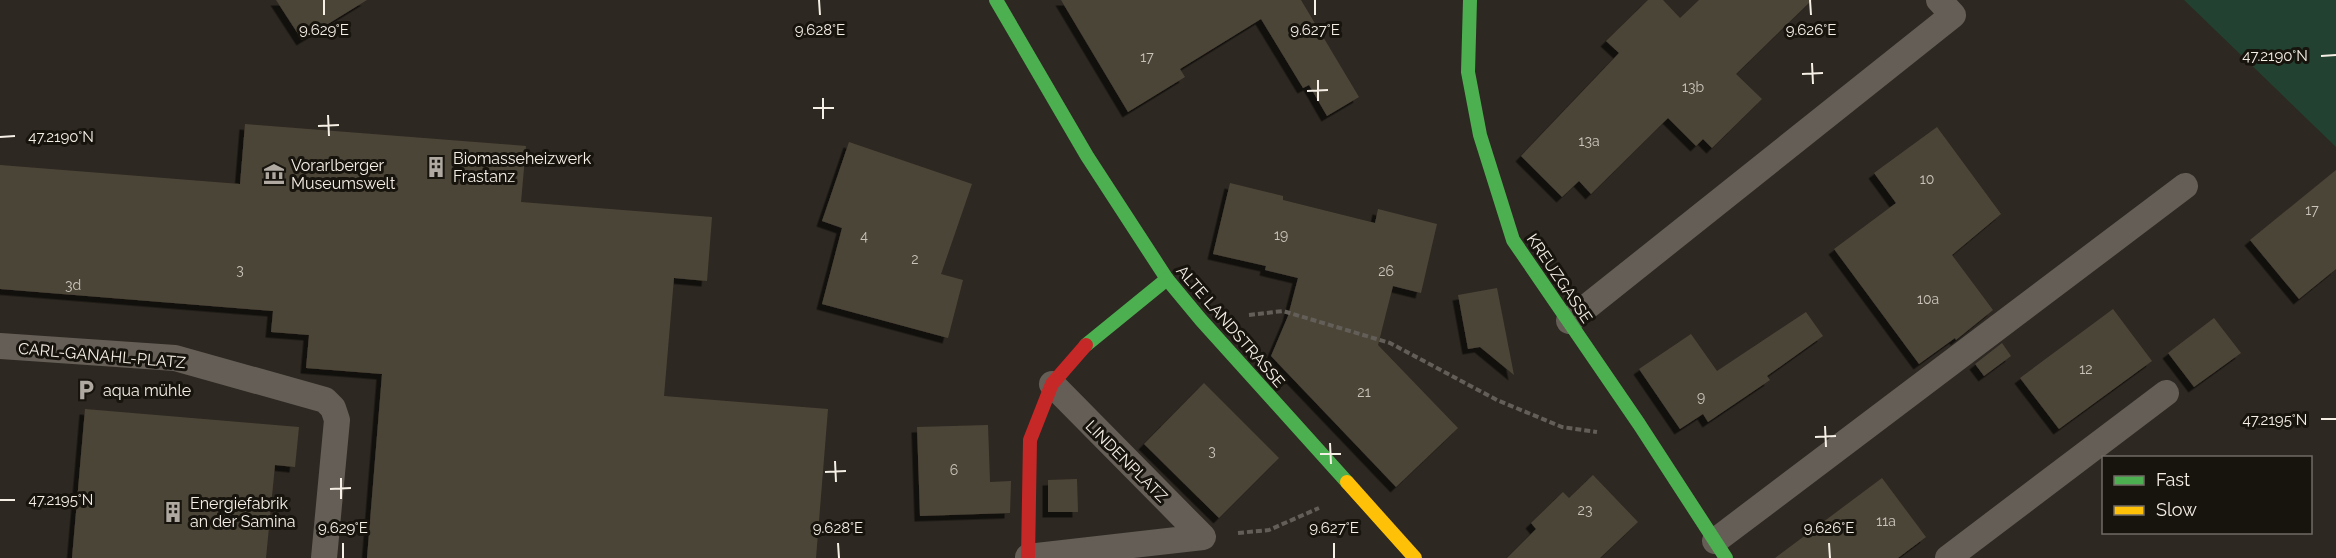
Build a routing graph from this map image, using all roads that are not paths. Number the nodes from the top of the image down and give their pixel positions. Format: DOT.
graph roads {
  1 [pos="996,0"];
  2 [pos="1470,0"];
  3 [pos="1940,0"];
  4 [pos="2185,186"];
  5 [pos="1167,279"];
  6 [pos="1569,321"];
  7 [pos="0,346"];
  8 [pos="1052,384"];
  9 [pos="2166,393"];
  10 [pos="1720,549"];
  11 [pos="1028,557"];
  12 [pos="324,558"];
  13 [pos="1415,558"];
  14 [pos="1948,558"];
  1 -- 5 [label="street, ALTE LANDSTRASSE"];
  2 -- 6 [label="street, KREUZGASSE"];
  3 -- 6 [label="lane"];
  4 -- 10 [label="lane"];
  5 -- 8 [label="street"];
  5 -- 13 [label="street, ALTE LANDSTRASSE"];
  6 -- 10 [label="street, KREUZGASSE"];
  7 -- 12 [label="lane, CARL-GANAHL-PLATZ"];
  8 -- 11 [label="street"];
  8 -- 11 [label="lane, LINDENPLATZ"];
  9 -- 14 [label="lane"];
}
